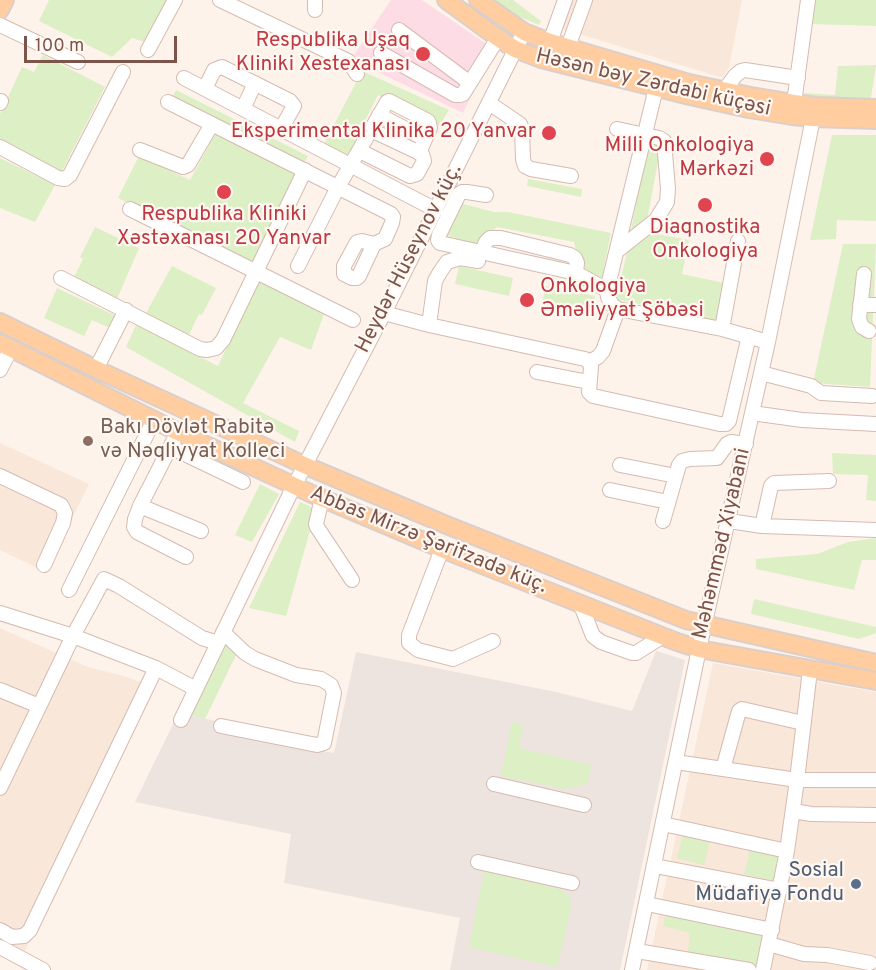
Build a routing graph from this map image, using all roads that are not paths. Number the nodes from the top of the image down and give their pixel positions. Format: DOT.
graph roads {
  1 [pos="5,0"];
  2 [pos="175,0"];
  3 [pos="220,0"];
  4 [pos="446,0"];
  5 [pos="478,0"];
  6 [pos="565,0"];
  7 [pos="585,0"];
  8 [pos="808,0"];
  9 [pos="0,10"];
  10 [pos="508,22"];
  11 [pos="0,25"];
  12 [pos="399,30"];
  13 [pos="524,32"];
  14 [pos="498,38"];
  15 [pos="550,42"];
  16 [pos="568,48"];
  17 [pos="515,49"];
  18 [pos="148,50"];
  19 [pos="381,53"];
  20 [pos="78,62"];
  21 [pos="123,72"];
  22 [pos="357,74"];
  23 [pos="184,78"];
  24 [pos="798,78"];
  25 [pos="470,82"];
  26 [pos="255,83"];
  27 [pos="656,88"];
  28 [pos="205,89"];
  29 [pos="724,91"];
  30 [pos="168,102"];
  31 [pos="489,103"];
  32 [pos="794,103"];
  33 [pos="876,108"];
  34 [pos="243,109"];
  35 [pos="813,118"];
  36 [pos="876,120"];
  37 [pos="212,124"];
  38 [pos="281,129"];
  39 [pos="616,129"];
  40 [pos="371,130"];
  41 [pos="644,135"];
  42 [pos="0,147"];
  43 [pos="140,150"];
  44 [pos="360,151"];
  45 [pos="419,153"];
  46 [pos="351,165"];
  47 [pos="305,171"];
  48 [pos="572,176"];
  49 [pos="338,188"];
  50 [pos="486,195"];
  51 [pos="130,209"];
  52 [pos="436,210"];
  53 [pos="738,242"];
  54 [pos="374,244"];
  55 [pos="617,251"];
  56 [pos="298,266"];
  57 [pos="256,272"];
  58 [pos="864,274"];
  59 [pos="61,278"];
  60 [pos="589,281"];
  61 [pos="607,290"];
  62 [pos="860,305"];
  63 [pos="876,305"];
  64 [pos="618,309"];
  65 [pos="126,310"];
  66 [pos="384,314"];
  67 [pos="352,320"];
  68 [pos="0,322"];
  69 [pos="429,325"];
  70 [pos="722,329"];
  71 [pos="869,331"];
  72 [pos="749,336"];
  73 [pos="768,342"];
  74 [pos="5,345"];
  75 [pos="589,362"];
  76 [pos="96,369"];
  77 [pos="0,370"];
  78 [pos="537,372"];
  79 [pos="761,373"];
  80 [pos="589,382"];
  81 [pos="872,396"];
  82 [pos="752,413"];
  83 [pos="154,420"];
  84 [pos="876,424"];
  85 [pos="174,440"];
  86 [pos="746,444"];
  87 [pos="304,465"];
  88 [pos="620,465"];
  89 [pos="0,476"];
  90 [pos="676,476"];
  91 [pos="829,481"];
  92 [pos="243,482"];
  93 [pos="294,486"];
  94 [pos="610,490"];
  95 [pos="322,498"];
  96 [pos="668,502"];
  97 [pos="140,506"];
  98 [pos="663,521"];
  99 [pos="729,522"];
  100 [pos="762,526"];
  101 [pos="876,530"];
  102 [pos="201,531"];
  103 [pos="442,549"];
  104 [pos="186,557"];
  105 [pos="44,565"];
  106 [pos="352,580"];
  107 [pos="69,590"];
  108 [pos="580,603"];
  109 [pos="0,613"];
  110 [pos="705,625"];
  111 [pos="73,636"];
  112 [pos="663,636"];
  113 [pos="221,637"];
  114 [pos="493,641"];
  115 [pos="699,649"];
  116 [pos="876,663"];
  117 [pos="156,668"];
  118 [pos="810,669"];
  119 [pos="876,681"];
  120 [pos="196,688"];
  121 [pos="0,690"];
  122 [pos="39,706"];
  123 [pos="181,720"];
  124 [pos="803,723"];
  125 [pos="221,726"];
  126 [pos="676,762"];
  127 [pos="723,769"];
  128 [pos="797,780"];
  129 [pos="876,780"];
  130 [pos="494,784"];
  131 [pos="0,788"];
  132 [pos="584,805"];
  133 [pos="793,811"];
  134 [pos="876,815"];
  135 [pos="663,824"];
  136 [pos="787,851"];
  137 [pos="478,862"];
  138 [pos="655,867"];
  139 [pos="572,884"];
  140 [pos="780,890"];
  141 [pos="647,904"];
  142 [pos="0,930"];
  143 [pos="772,930"];
  144 [pos="769,944"];
  145 [pos="0,947"];
  146 [pos="637,951"];
  147 [pos="870,963"];
  148 [pos="26,966"];
  149 [pos="43,970"];
  150 [pos="632,970"];
  151 [pos="749,970"];
  152 [pos="763,970"];
  1 -- 9 [label="main road"];
  2 -- 18 [label="street"];
  3 -- 22 [label="street"];
  4 -- 14 [label="main road, Həsən bəy Zərdabi küçəsi"];
  5 -- 10 [label="main road, Həsən bəy Zərdabi küçəsi"];
  6 -- 15 [label="street"];
  7 -- 16 [label="street"];
  8 -- 24 [label="street"];
  10 -- 13 [label="main road, Həsən bəy Zərdabi küçəsi"];
  10 -- 14 [label="main road"];
  11 -- 20 [label="street"];
  12 -- 25 [label="street"];
  13 -- 15 [label="main road, Həsən bəy Zərdabi küçəsi"];
  13 -- 17 [label="street, Heydər Hüseynov küç."];
  14 -- 17 [label="main road, Həsən bəy Zərdabi küçəsi"];
  14 -- 25 [label="street"];
  15 -- 16 [label="main road, Həsən bəy Zərdabi küçəsi"];
  16 -- 29 [label="main road, Həsən bəy Zərdabi küçəsi"];
  17 -- 27 [label="main road, Həsən bəy Zərdabi küçəsi"];
  17 -- 31 [label="street, Heydər Hüseynov küç."];
  19 -- 25 [label="street"];
  21 -- 42 [label="street"];
  23 -- 28 [label="street"];
  24 -- 29 [label="street"];
  24 -- 32 [label="street"];
  26 -- 28 [label="street"];
  26 -- 34 [label="street"];
  26 -- 38 [label="street"];
  27 -- 35 [label="main road, Həsən bəy Zərdabi küçəsi"];
  27 -- 41 [label="street"];
  28 -- 34 [label="street"];
  29 -- 32 [label="main road, Həsən bəy Zərdabi küçəsi"];
  30 -- 37 [label="street"];
  31 -- 48 [label="street"];
  31 -- 52 [label="street, Heydər Hüseynov küç."];
  32 -- 33 [label="main road, Həsən bəy Zərdabi küçəsi"];
  34 -- 38 [label="street"];
  35 -- 36 [label="main road, Həsən bəy Zərdabi küçəsi"];
  35 -- 73 [label="street, Məhəmməd Xiyabani"];
  37 -- 43 [label="street"];
  37 -- 47 [label="street"];
  38 -- 46 [label="street"];
  39 -- 41 [label="street"];
  40 -- 44 [label="street"];
  40 -- 45 [label="street"];
  40 -- 45 [label="street"];
  41 -- 55 [label="street"];
  41 -- 55 [label="street"];
  44 -- 45 [label="street"];
  44 -- 46 [label="street"];
  46 -- 49 [label="street"];
  46 -- 52 [label="street"];
  47 -- 49 [label="street"];
  47 -- 57 [label="street"];
  49 -- 54 [label="street"];
  49 -- 56 [label="street"];
  50 -- 60 [label="street"];
  51 -- 57 [label="street"];
  52 -- 66 [label="street, Heydər Hüseynov küç."];
  53 -- 70 [label="street"];
  55 -- 61 [label="street"];
  57 -- 65 [label="street"];
  57 -- 67 [label="street"];
  58 -- 62 [label="street"];
  59 -- 65 [label="street"];
  60 -- 61 [label="street"];
  60 -- 69 [label="street"];
  61 -- 64 [label="street"];
  62 -- 63 [label="street"];
  62 -- 71 [label="street"];
  64 -- 70 [label="street"];
  64 -- 75 [label="street"];
  65 -- 76 [label="street"];
  66 -- 69 [label="street"];
  66 -- 87 [label="street, Heydər Hüseynov küç."];
  68 -- 76 [label="main road, Abbas Mirzə Şərifzadə küç."];
  69 -- 75 [label="street"];
  70 -- 72 [label="street"];
  72 -- 73 [label="street"];
  72 -- 80 [label="street"];
  73 -- 79 [label="street, Məhəmməd Xiyabani"];
  74 -- 77 [label="street"];
  74 -- 83 [label="main road, Abbas Mirzə Şərifzadə küç."];
  75 -- 80 [label="street"];
  76 -- 87 [label="main road, Abbas Mirzə Şərifzadə küç."];
  78 -- 80 [label="street"];
  79 -- 81 [label="street"];
  79 -- 82 [label="street, Məhəmməd Xiyabani"];
  82 -- 84 [label="street"];
  82 -- 86 [label="street, Məhəmməd Xiyabani"];
  83 -- 85 [label="main road, Abbas Mirzə Şərifzadə küç."];
  83 -- 107 [label="street"];
  85 -- 92 [label="street"];
  85 -- 93 [label="main road, Abbas Mirzə Şərifzadə küç."];
  85 -- 97 [label="street"];
  86 -- 90 [label="street"];
  86 -- 99 [label="street, Məhəmməd Xiyabani"];
  87 -- 93 [label="street, Heydər Hüseynov küç."];
  87 -- 110 [label="main road, Abbas Mirzə Şərifzadə küç."];
  88 -- 90 [label="street"];
  89 -- 105 [label="street"];
  90 -- 96 [label="street"];
  91 -- 100 [label="street"];
  93 -- 95 [label="main road, Abbas Mirzə Şərifzadə küç."];
  93 -- 113 [label="street, Heydər Hüseynov küç."];
  94 -- 96 [label="street"];
  95 -- 103 [label="main road, Abbas Mirzə Şərifzadə küç."];
  95 -- 106 [label="street"];
  96 -- 98 [label="street"];
  97 -- 102 [label="street"];
  97 -- 104 [label="street"];
  99 -- 100 [label="street"];
  99 -- 110 [label="street, Məhəmməd Xiyabani"];
  100 -- 101 [label="street"];
  103 -- 108 [label="main road, Abbas Mirzə Şərifzadə küç."];
  103 -- 114 [label="street"];
  108 -- 112 [label="main road, Abbas Mirzə Şərifzadə küç."];
  108 -- 112 [label="street"];
  109 -- 111 [label="street"];
  110 -- 115 [label="street, Məhəmməd Xiyabani"];
  110 -- 116 [label="main road, Abbas Mirzə Şərifzadə küç."];
  111 -- 113 [label="street"];
  111 -- 117 [label="street"];
  111 -- 122 [label="street"];
  112 -- 115 [label="main road, Abbas Mirzə Şərifzadə küç."];
  113 -- 120 [label="street, Heydər Hüseynov küç."];
  113 -- 125 [label="street"];
  115 -- 118 [label="main road, Abbas Mirzə Şərifzadə küç."];
  115 -- 126 [label="street, Məhəmməd Xiyabani"];
  117 -- 120 [label="street"];
  117 -- 142 [label="street"];
  118 -- 119 [label="main road, Abbas Mirzə Şərifzadə küç."];
  118 -- 124 [label="street"];
  120 -- 123 [label="street, Heydər Hüseynov küç."];
  121 -- 122 [label="street"];
  122 -- 131 [label="street"];
  124 -- 127 [label="street"];
  124 -- 128 [label="street"];
  126 -- 127 [label="street"];
  126 -- 135 [label="street, Məhəmməd Xiyabani"];
  127 -- 128 [label="street"];
  128 -- 129 [label="street"];
  128 -- 133 [label="street"];
  130 -- 132 [label="street"];
  133 -- 134 [label="street"];
  133 -- 136 [label="street"];
  135 -- 136 [label="street"];
  135 -- 138 [label="street, Məhəmməd Xiyabani"];
  136 -- 140 [label="street"];
  137 -- 139 [label="street"];
  138 -- 140 [label="street"];
  138 -- 141 [label="street, Məhəmməd Xiyabani"];
  140 -- 143 [label="street"];
  141 -- 143 [label="street"];
  141 -- 146 [label="street, Məhəmməd Xiyabani"];
  143 -- 144 [label="street"];
  144 -- 147 [label="street"];
  144 -- 152 [label="street"];
  145 -- 148 [label="street"];
  146 -- 150 [label="street, Məhəmməd Xiyabani"];
  146 -- 151 [label="street"];
  148 -- 149 [label="street"];
}
